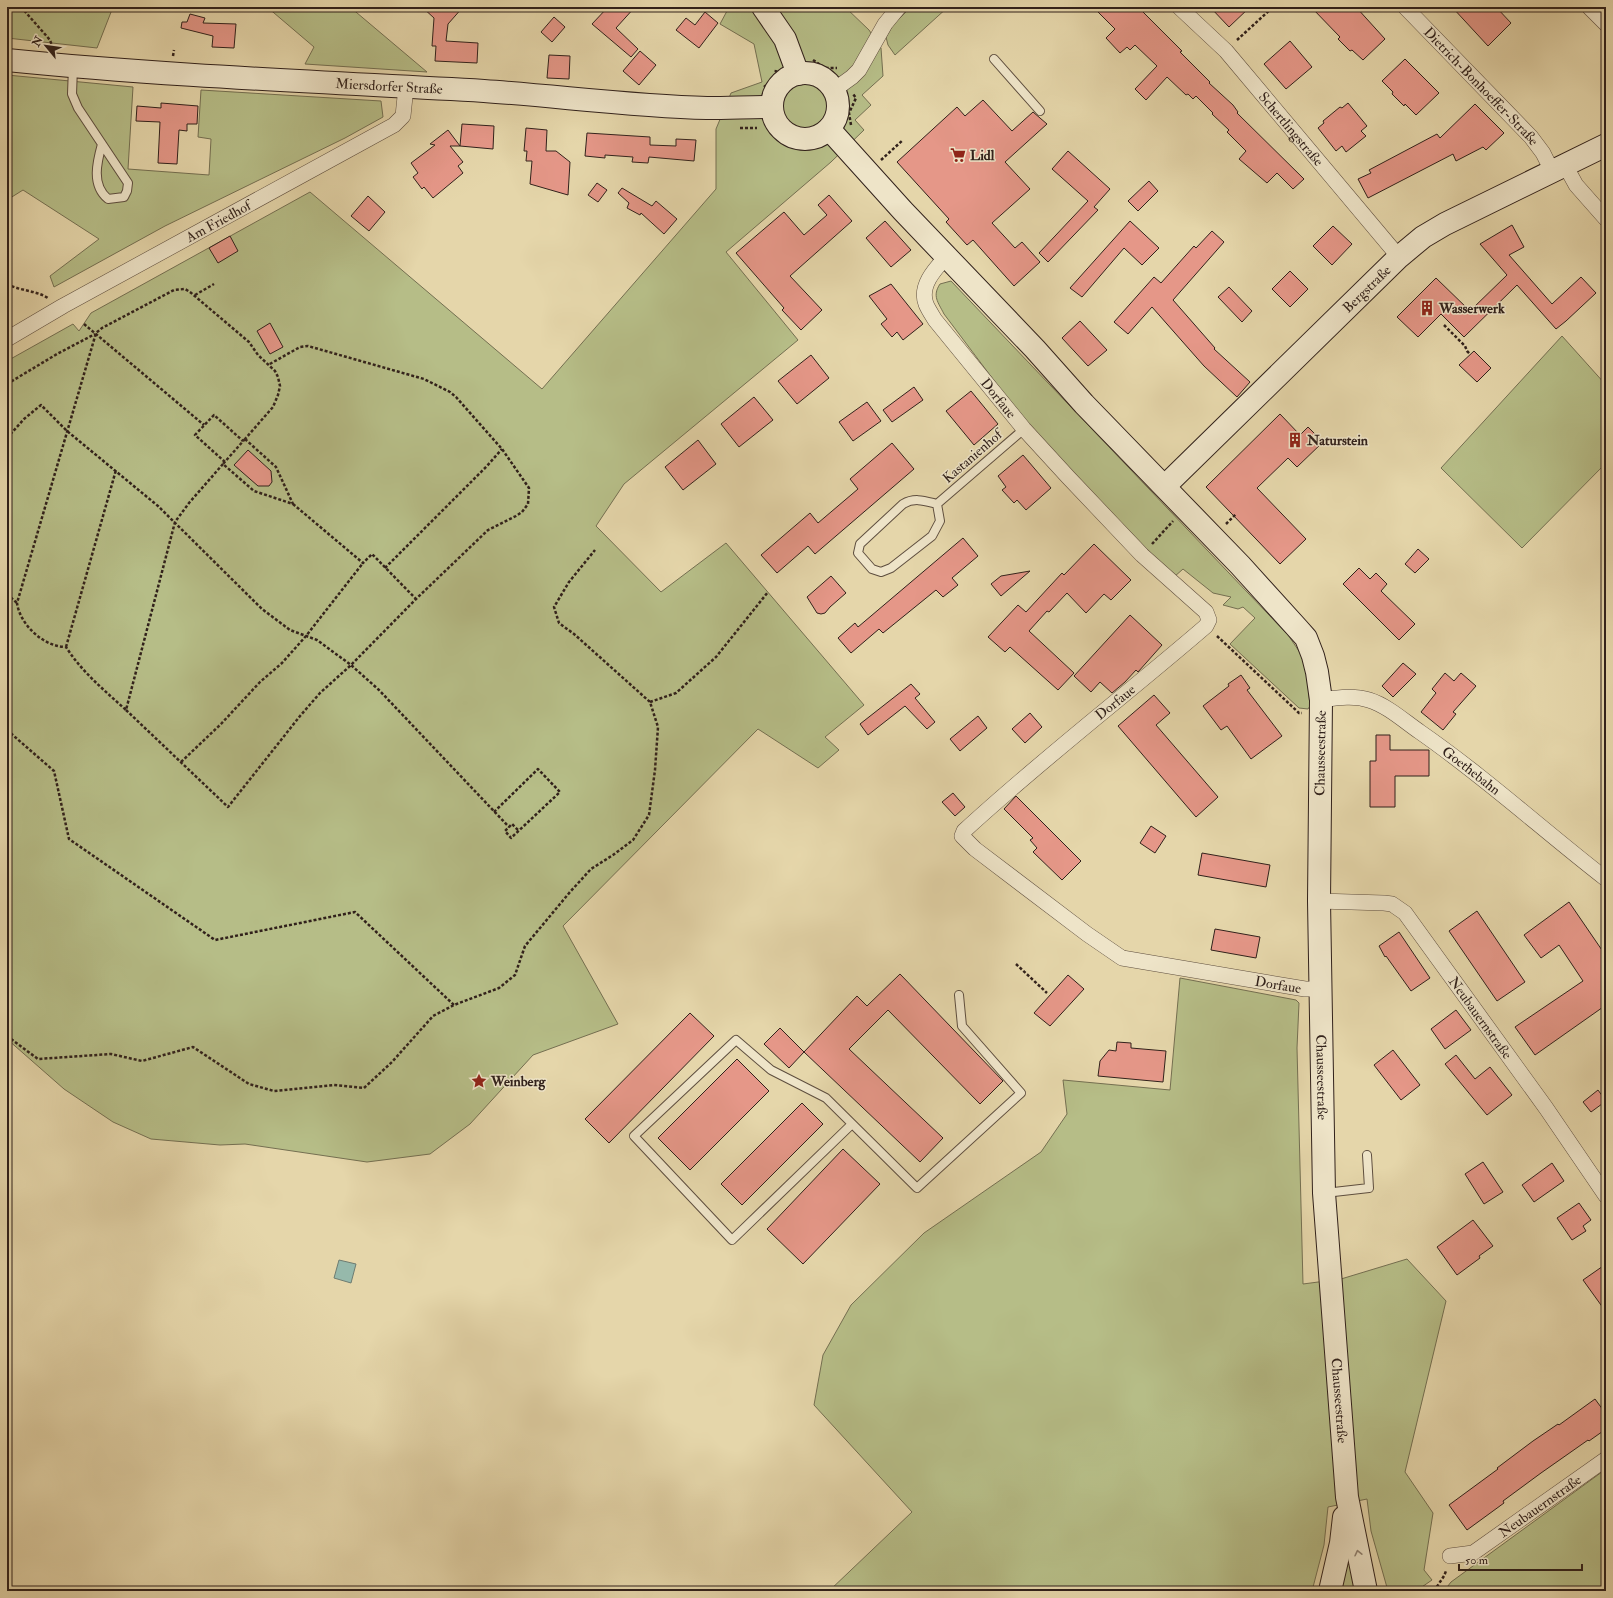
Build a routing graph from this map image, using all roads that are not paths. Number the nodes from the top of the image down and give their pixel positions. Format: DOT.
graph roads {
  1 [pos="763,7"];
  2 [pos="899,7"];
  3 [pos="1178,7"];
  4 [pos="1405,7"];
  5 [pos="1589,7"];
  6 [pos="1606,24"];
  7 [pos="7,60"];
  8 [pos="994,60"];
  9 [pos="73,67"];
  10 [pos="798,74"];
  11 [pos="406,87"];
  12 [pos="834,90"];
  13 [pos="772,106"];
  14 [pos="1040,111"];
  15 [pos="829,129"];
  16 [pos="102,144"];
  17 [pos="1606,145"];
  18 [pos="1558,168"];
  19 [pos="1606,219"];
  20 [pos="946,257"];
  21 [pos="1399,257"];
  22 [pos="7,339"];
  23 [pos="1024,429"];
  24 [pos="1165,486"];
  25 [pos="937,504"];
  26 [pos="1321,706"];
  27 [pos="1606,879"];
  28 [pos="1319,901"];
  29 [pos="1320,989"];
  30 [pos="959,995"];
  31 [pos="852,1124"];
  32 [pos="1367,1155"];
  33 [pos="1324,1193"];
  34 [pos="1606,1196"];
  35 [pos="1606,1459"];
  36 [pos="1347,1498"];
  37 [pos="1450,1556"];
  38 [pos="1330,1591"];
  39 [pos="1366,1591"];
  1 -- 10 [label="street"];
  2 -- 12 [label="street"];
  3 -- 21 [label="street, Schertlingstraße"];
  4 -- 18 [label="street, Dietrich-Bonhoeffer-Straße"];
  5 -- 6 [label="street"];
  7 -- 9 [label="street, Miersdorfer Straße"];
  8 -- 14 [label="lane"];
  9 -- 11 [label="street, Miersdorfer Straße"];
  9 -- 16 [label="lane"];
  10 -- 12 [label="street"];
  10 -- 13 [label="street"];
  11 -- 13 [label="street, Miersdorfer Straße"];
  11 -- 22 [label="street, Am Friedhof"];
  12 -- 15 [label="street"];
  13 -- 15 [label="street"];
  15 -- 20 [label="street"];
  16 -- 16 [label="lane"];
  17 -- 18 [label="street, Bergstraße"];
  18 -- 19 [label="street, Dietrich-Bonhoeffer-Straße"];
  18 -- 21 [label="street, Bergstraße"];
  20 -- 23 [label="street, Dorfaue"];
  20 -- 24 [label="street"];
  21 -- 24 [label="street, Bergstraße"];
  23 -- 25 [label="lane, Kastanienhof"];
  23 -- 29 [label="street, Dorfaue"];
  24 -- 26 [label="street, Chausseestraße"];
  25 -- 25 [label="lane"];
  26 -- 27 [label="street, Goethebahn"];
  26 -- 28 [label="street, Chausseestraße"];
  28 -- 29 [label="street, Chausseestraße"];
  28 -- 34 [label="street, Neubauernstraße"];
  29 -- 33 [label="street, Chausseestraße"];
  30 -- 31 [label="lane"];
  31 -- 31 [label="lane"];
  32 -- 33 [label="lane"];
  33 -- 36 [label="street, Chausseestraße"];
  35 -- 37 [label="street, Neubauernstraße"];
  36 -- 38 [label="street, Chausseestraße"];
  39 -- 36 [label="street, Chausseestraße, one-way"];
}
